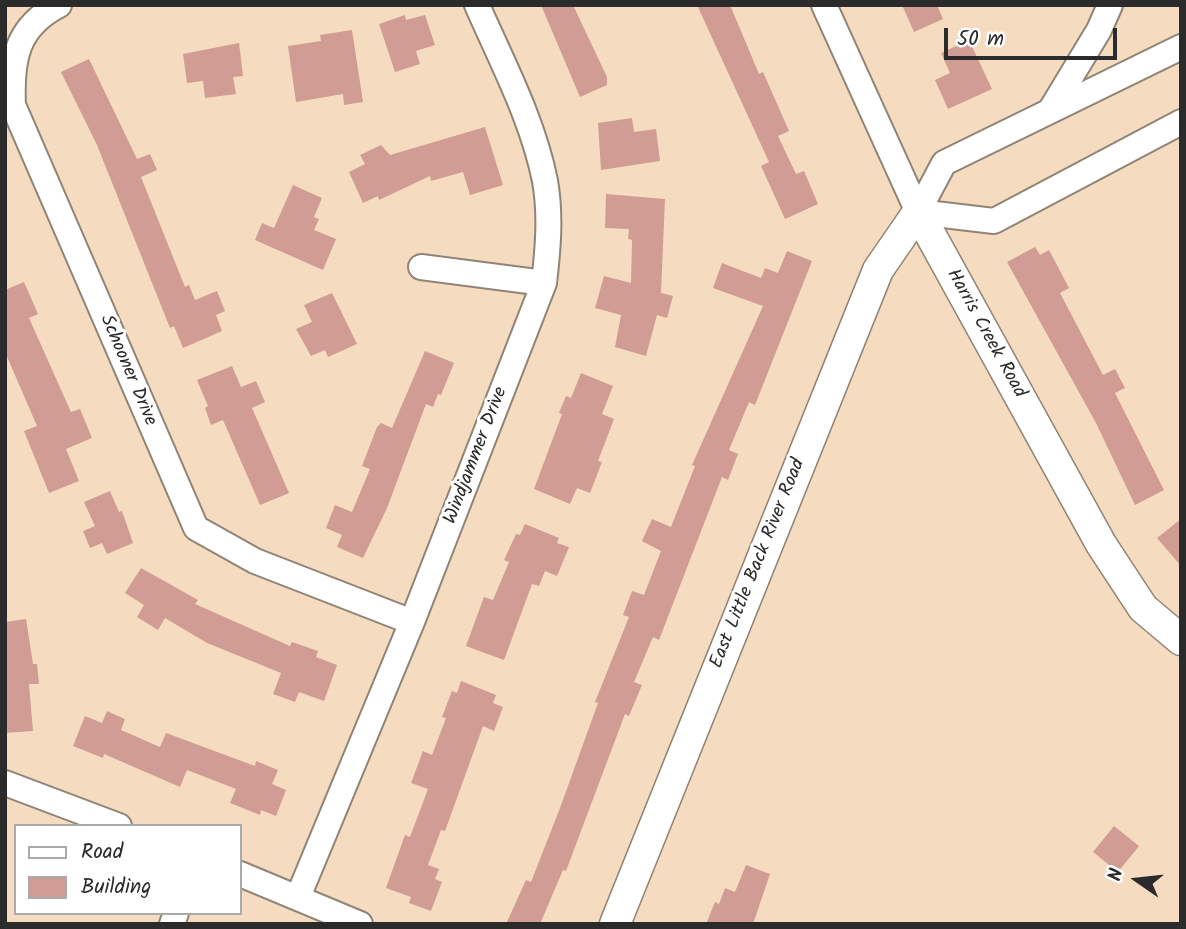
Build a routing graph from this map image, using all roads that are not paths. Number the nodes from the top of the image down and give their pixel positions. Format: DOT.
graph roads {
  1 [pos="59,5"];
  2 [pos="477,5"];
  3 [pos="824,5"];
  4 [pos="1110,5"];
  5 [pos="1181,47"];
  6 [pos="1049,111"];
  7 [pos="1181,122"];
  8 [pos="918,212"];
  9 [pos="421,267"];
  10 [pos="544,283"];
  11 [pos="412,622"];
  12 [pos="1181,640"];
  13 [pos="5,783"];
  14 [pos="114,824"];
  15 [pos="242,875"];
  16 [pos="298,897"];
  17 [pos="360,924"];
  18 [pos="615,924"];
  1 -- 11 [label="street, Schooner Drive"];
  2 -- 10 [label="street, Windjammer Drive"];
  3 -- 8 [label="street, Harris Creek Road"];
  4 -- 6 [label="street"];
  5 -- 6 [label="street, East Little Back River Road"];
  6 -- 8 [label="street, East Little Back River Road"];
  7 -- 8 [label="street"];
  8 -- 12 [label="street, Harris Creek Road"];
  8 -- 18 [label="street, East Little Back River Road"];
  9 -- 10 [label="street"];
  10 -- 11 [label="street, Windjammer Drive"];
  11 -- 16 [label="street, Windjammer Drive"];
  13 -- 14 [label="street"];
  15 -- 16 [label="street"];
  16 -- 17 [label="street"];
}
